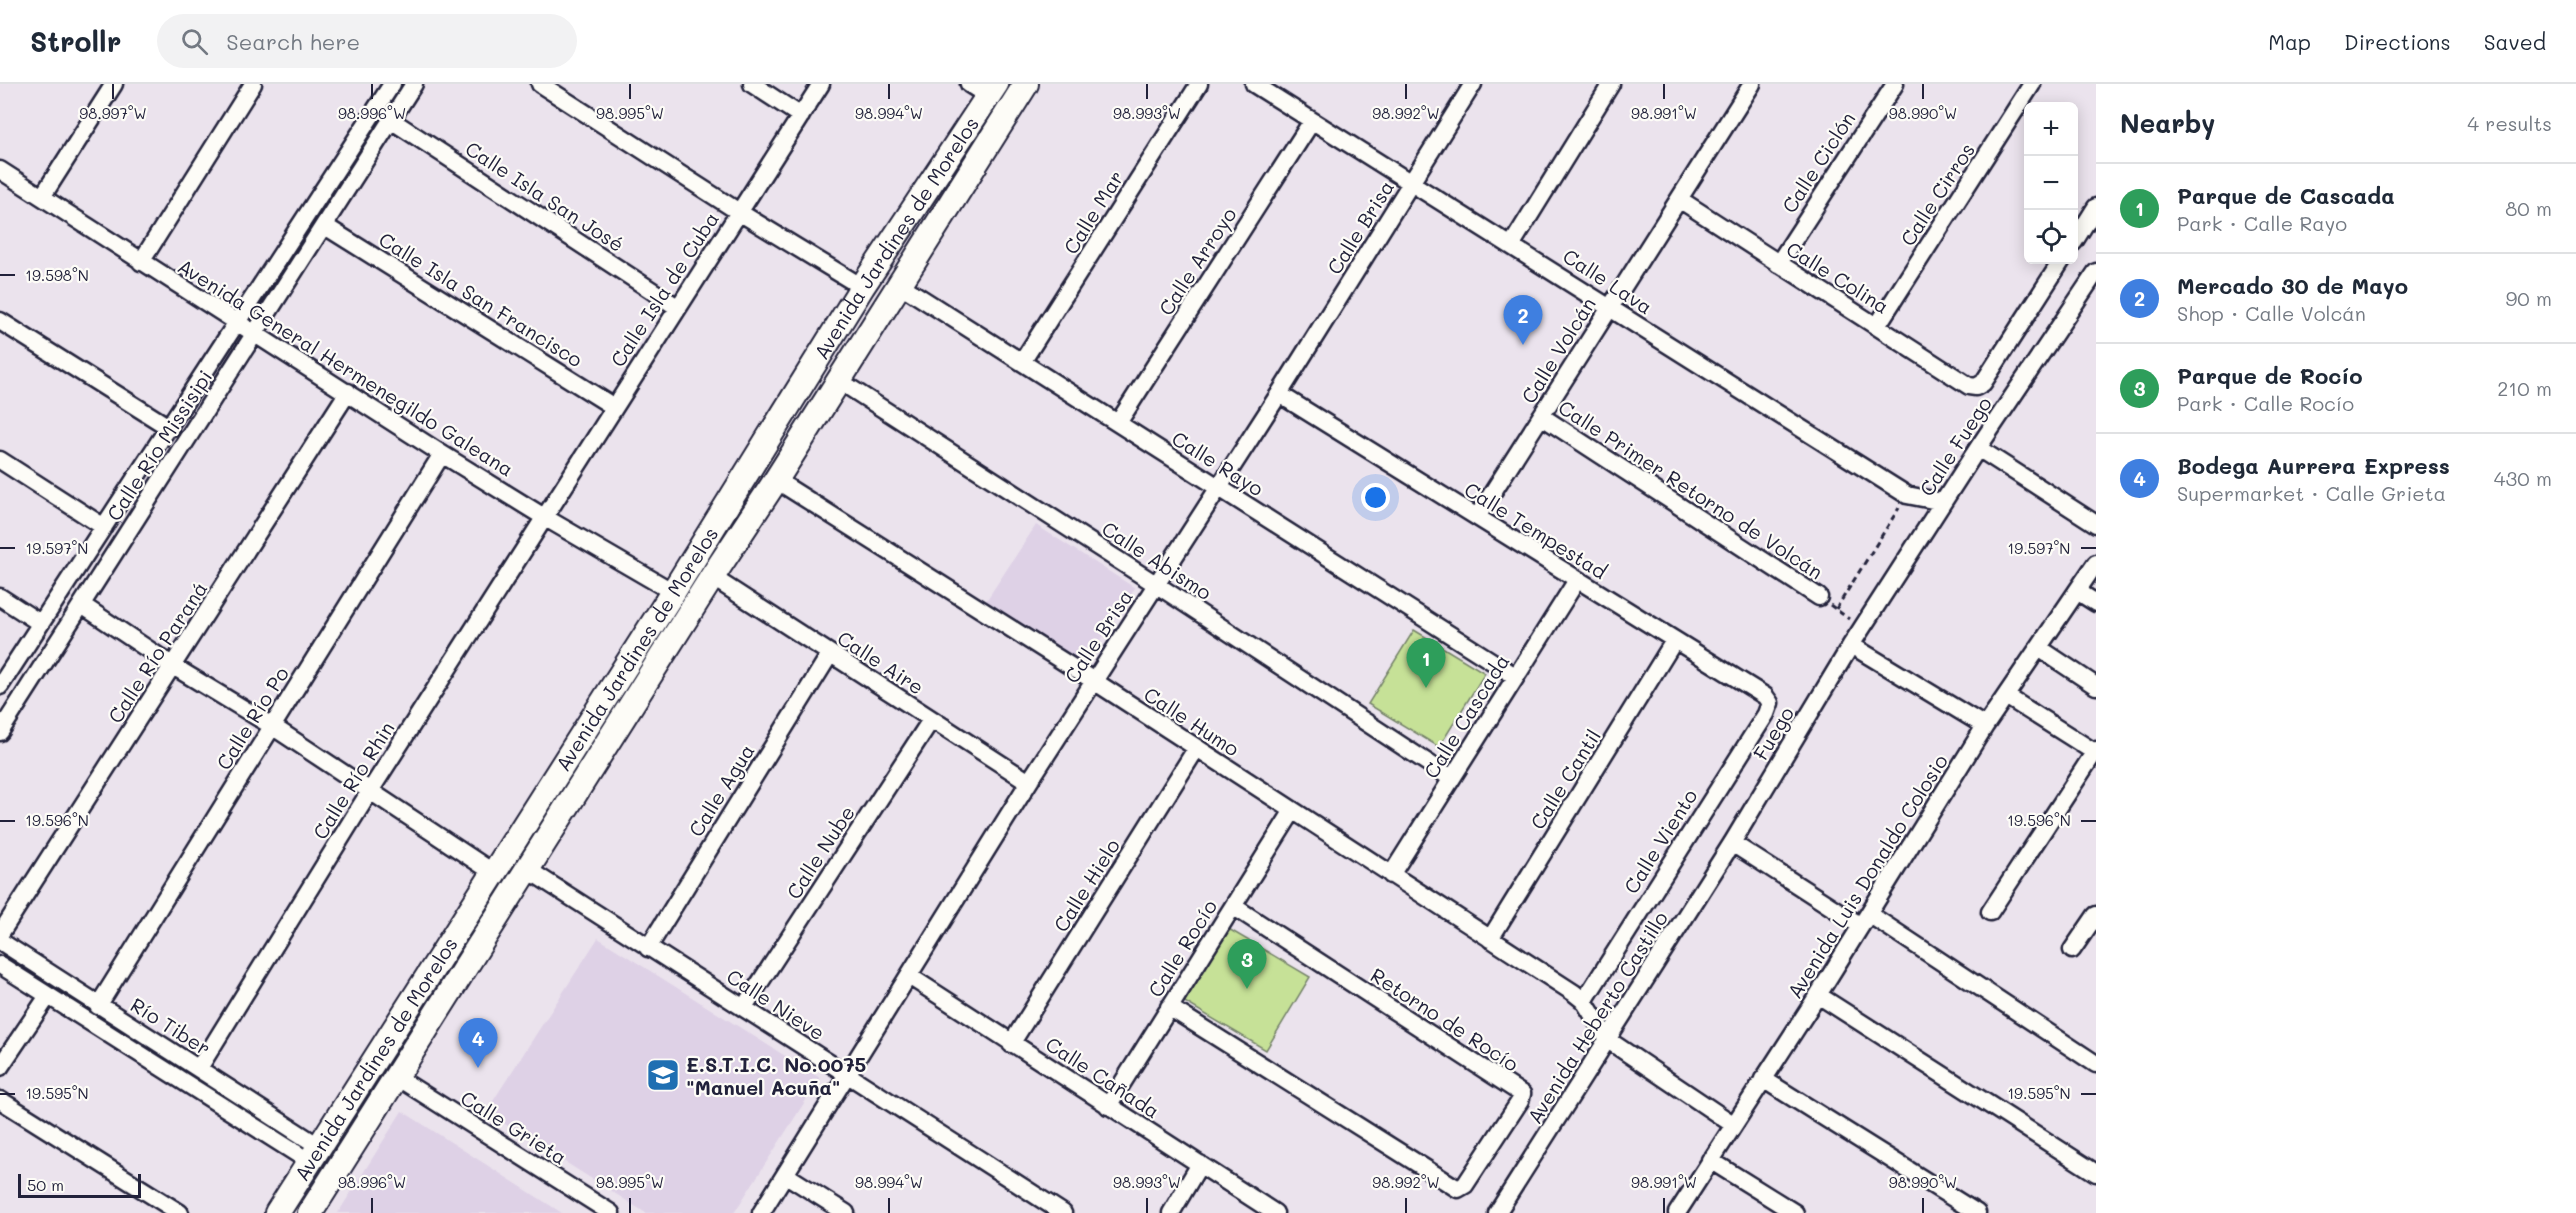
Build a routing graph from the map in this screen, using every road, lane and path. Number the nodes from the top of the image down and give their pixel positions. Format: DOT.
graph roads {
  1 [pos="114,84"];
  2 [pos="253,84"];
  3 [pos="392,84"];
  4 [pos="414,84"];
  5 [pos="540,84"];
  6 [pos="752,84"];
  7 [pos="821,84"];
  8 [pos="1026,84"];
  9 [pos="1199,84"];
  10 [pos="1254,84"];
  11 [pos="1473,84"];
  12 [pos="1611,84"];
  13 [pos="1752,84"];
  14 [pos="1894,84"];
  15 [pos="2032,84"];
  16 [pos="984,88"];
  17 [pos="801,116"];
  18 [pos="391,120"];
  19 [pos="1312,121"];
  20 [pos="0,170"];
  21 [pos="1412,183"];
  22 [pos="42,197"];
  23 [pos="1679,199"];
  24 [pos="2096,207"];
  25 [pos="739,212"];
  26 [pos="325,226"];
  27 [pos="2078,234"];
  28 [pos="1512,244"];
  29 [pos="141,262"];
  30 [pos="1778,264"];
  31 [pos="2059,264"];
  32 [pos="2096,272"];
  33 [pos="899,284"];
  34 [pos="862,287"];
  35 [pos="677,307"];
  36 [pos="1609,308"];
  37 [pos="0,321"];
  38 [pos="238,322"];
  39 [pos="839,324"];
  40 [pos="1877,326"];
  41 [pos="256,333"];
  42 [pos="864,340"];
  43 [pos="1022,362"];
  44 [pos="838,381"];
  45 [pos="1976,387"];
  46 [pos="348,392"];
  47 [pos="1279,394"];
  48 [pos="614,407"];
  49 [pos="1541,416"];
  50 [pos="1118,423"];
  51 [pos="170,428"];
  52 [pos="1978,448"];
  53 [pos="442,454"];
  54 [pos="0,460"];
  55 [pos="136,479"];
  56 [pos="776,480"];
  57 [pos="1219,488"];
  58 [pos="155,491"];
  59 [pos="1907,495"];
  60 [pos="1943,502"];
  61 [pos="723,512"];
  62 [pos="544,517"];
  63 [pos="1478,518"];
  64 [pos="2096,524"];
  65 [pos="104,527"];
  66 [pos="745,527"];
  67 [pos="2096,563"];
  68 [pos="712,577"];
  69 [pos="1577,580"];
  70 [pos="1157,585"];
  71 [pos="2077,591"];
  72 [pos="673,592"];
  73 [pos="0,597"];
  74 [pos="1819,597"];
  75 [pos="2096,603"];
  76 [pos="82,605"];
  77 [pos="1836,609"];
  78 [pos="40,623"];
  79 [pos="1860,630"];
  80 [pos="1674,641"];
  81 [pos="1851,645"];
  82 [pos="2038,648"];
  83 [pos="830,654"];
  84 [pos="173,666"];
  85 [pos="1515,676"];
  86 [pos="1094,681"];
  87 [pos="0,686"];
  88 [pos="2096,686"];
  89 [pos="2006,696"];
  90 [pos="1770,703"];
  91 [pos="931,720"];
  92 [pos="272,726"];
  93 [pos="1985,726"];
  94 [pos="0,732"];
  95 [pos="1196,749"];
  96 [pos="2096,752"];
  97 [pos="1451,778"];
  98 [pos="1029,782"];
  99 [pos="370,791"];
  100 [pos="1292,812"];
  101 [pos="1732,843"];
  102 [pos="527,869"];
  103 [pos="494,873"];
  104 [pos="1391,875"];
  105 [pos="1233,906"];
  106 [pos="1990,912"];
  107 [pos="2096,915"];
  108 [pos="1865,920"];
  109 [pos="0,934"];
  110 [pos="1490,939"];
  111 [pos="0,940"];
  112 [pos="648,948"];
  113 [pos="2072,950"];
  114 [pos="0,965"];
  115 [pos="433,966"];
  116 [pos="909,976"];
  117 [pos="458,979"];
  118 [pos="1818,995"];
  119 [pos="48,996"];
  120 [pos="1584,1001"];
  121 [pos="98,1006"];
  122 [pos="744,1007"];
  123 [pos="1169,1007"];
  124 [pos="152,1039"];
  125 [pos="1608,1040"];
  126 [pos="1011,1044"];
  127 [pos="143,1054"];
  128 [pos="2096,1064"];
  129 [pos="0,1067"];
  130 [pos="199,1068"];
  131 [pos="395,1076"];
  132 [pos="848,1076"];
  133 [pos="1763,1079"];
  134 [pos="0,1100"];
  135 [pos="1108,1106"];
  136 [pos="1734,1125"];
  137 [pos="315,1154"];
  138 [pos="1710,1160"];
  139 [pos="1200,1164"];
  140 [pos="2096,1173"];
  141 [pos="786,1175"];
  142 [pos="1679,1212"];
  143 [pos="180,1213"];
  144 [pos="278,1213"];
  145 [pos="310,1213"];
  146 [pos="611,1213"];
  147 [pos="761,1213"];
  148 [pos="846,1213"];
  149 [pos="1063,1213"];
  150 [pos="1171,1213"];
  151 [pos="1275,1213"];
  152 [pos="1497,1213"];
  153 [pos="1795,1213"];
  154 [pos="1977,1213"];
  1 -- 22 [label="street"];
  2 -- 29 [label="street"];
  3 -- 38 [label="street, Calle Río Missisipi"];
  4 -- 18 [label="street, Calle Río Missisipi"];
  5 -- 25 [label="street"];
  6 -- 17 [label="street"];
  7 -- 17 [label="street, Calle Isla de Cuba"];
  8 -- 33 [label="main road, Avenida Jardines de Morelos"];
  9 -- 43 [label="street, Calle Mar"];
  10 -- 19 [label="street, Calle Lava"];
  11 -- 21 [label="street, Calle Brisa"];
  12 -- 28 [label="street"];
  13 -- 23 [label="street, Calle Volcán"];
  14 -- 30 [label="street, Calle Ciclón"];
  15 -- 40 [label="street, Calle Cirros"];
  16 -- 34 [label="main road, Avenida Jardines de Morelos"];
  17 -- 25 [label="street, Calle Isla de Cuba"];
  18 -- 26 [label="street, Calle Río Missisipi"];
  18 -- 35 [label="street, Calle Isla San José"];
  19 -- 21 [label="street, Calle Lava"];
  19 -- 50 [label="street, Calle Arroyo"];
  20 -- 22 [label="street, Avenida General Hermenegildo Galeana"];
  21 -- 28 [label="street, Calle Lava"];
  21 -- 47 [label="street, Calle Brisa"];
  22 -- 29 [label="street, Avenida General Hermenegildo Galeana"];
  23 -- 30 [label="street, Calle Colina"];
  23 -- 36 [label="street, Calle Volcán"];
  24 -- 27 [label="street"];
  25 -- 34 [label="street"];
  25 -- 35 [label="street, Calle Isla de Cuba"];
  26 -- 41 [label="street, Calle Río Missisipi"];
  26 -- 48 [label="street, Calle Isla San Francisco"];
  28 -- 36 [label="street, Calle Lava"];
  29 -- 38 [label="street, Avenida General Hermenegildo Galeana"];
  30 -- 40 [label="street, Calle Colina"];
  31 -- 45 [label="street, Calle Fuego"];
  32 -- 52 [label="street, Calle Fuego"];
  33 -- 42 [label="main road, Avenida Jardines de Morelos"];
  33 -- 43 [label="street, Calle Rayo"];
  34 -- 39 [label="main road, Avenida Jardines de Morelos"];
  35 -- 48 [label="street, Calle Isla de Cuba"];
  36 -- 49 [label="street, Calle Volcán"];
  36 -- 59 [label="street, Calle Lava"];
  37 -- 51 [label="street"];
  38 -- 41 [label="street, Avenida General Hermenegildo Galeana"];
  38 -- 51 [label="street, Calle Río Missisipi"];
  39 -- 42 [label="main road"];
  39 -- 61 [label="main road, Avenida Jardines de Morelos"];
  40 -- 45 [label="street, Calle Colina"];
  41 -- 46 [label="street, Avenida General Hermenegildo Galeana"];
  41 -- 58 [label="street, Calle Río Missisipi"];
  42 -- 44 [label="main road, Avenida Jardines de Morelos"];
  43 -- 50 [label="street, Calle Rayo"];
  44 -- 56 [label="main road, Avenida Jardines de Morelos"];
  44 -- 70 [label="street, Calle Abismo"];
  46 -- 53 [label="street, Avenida General Hermenegildo Galeana"];
  46 -- 84 [label="street, Calle Río Paraná"];
  47 -- 57 [label="street, Calle Brisa"];
  47 -- 63 [label="street, Calle Tempestad"];
  48 -- 62 [label="street, Calle Isla de Cuba"];
  49 -- 63 [label="street, Calle Volcán"];
  49 -- 74 [label="street, Calle Primer Retorno de Volcán"];
  50 -- 57 [label="street, Calle Rayo"];
  51 -- 55 [label="street, Calle Río Missisipi"];
  52 -- 60 [label="street, Calle Fuego"];
  52 -- 64 [label="street"];
  53 -- 62 [label="street, Avenida General Hermenegildo Galeana"];
  53 -- 92 [label="street, Calle Río Po"];
  54 -- 65 [label="street"];
  55 -- 58 [label="street"];
  55 -- 65 [label="street, Calle Río Missisipi"];
  56 -- 66 [label="main road, Avenida Jardines de Morelos"];
  56 -- 86 [label="street, Calle Humo"];
  57 -- 70 [label="street, Calle Brisa"];
  57 -- 85 [label="street, Calle Rayo"];
  58 -- 76 [label="street, Calle Río Missisipi"];
  59 -- 60 [label="street, Calle Lava"];
  59 -- 77 [label="path"];
  60 -- 79 [label="street, Calle Fuego"];
  61 -- 66 [label="main road"];
  61 -- 72 [label="main road, Avenida Jardines de Morelos"];
  62 -- 72 [label="street, Avenida General Hermenegildo Galeana"];
  62 -- 99 [label="street, Calle Río Rhin"];
  63 -- 69 [label="street, Calle Tempestad"];
  65 -- 78 [label="street, Calle Río Missisipi"];
  66 -- 68 [label="main road, Avenida Jardines de Morelos"];
  67 -- 71 [label="street, Avenida Luis Donaldo Colosio"];
  68 -- 83 [label="street, Calle Aire"];
  68 -- 102 [label="main road, Avenida Jardines de Morelos"];
  69 -- 80 [label="street, Calle Tempestad"];
  69 -- 85 [label="street, Calle Cascada"];
  70 -- 86 [label="street, Calle Brisa"];
  70 -- 97 [label="street, Calle Abismo"];
  71 -- 75 [label="street"];
  71 -- 82 [label="street, Avenida Luis Donaldo Colosio"];
  72 -- 103 [label="main road, Avenida Jardines de Morelos"];
  73 -- 78 [label="street"];
  74 -- 77 [label="path"];
  76 -- 84 [label="street"];
  76 -- 94 [label="street, Calle Río Missisipi"];
  77 -- 79 [label="path"];
  78 -- 87 [label="street, Calle Río Missisipi"];
  79 -- 81 [label="street, Calle Fuego"];
  80 -- 90 [label="street, Calle Tempestad"];
  80 -- 110 [label="street, Calle Cantil"];
  81 -- 93 [label="street"];
  81 -- 101 [label="street, Fuego"];
  82 -- 88 [label="street"];
  82 -- 89 [label="street, Avenida Luis Donaldo Colosio"];
  83 -- 91 [label="street, Calle Aire"];
  83 -- 112 [label="street, Calle Agua"];
  84 -- 92 [label="street"];
  84 -- 109 [label="street, Calle Río Paraná"];
  85 -- 97 [label="street, Calle Cascada"];
  86 -- 95 [label="street, Calle Humo"];
  86 -- 98 [label="street, Calle Brisa"];
  89 -- 93 [label="street, Avenida Luis Donaldo Colosio"];
  89 -- 96 [label="street"];
  90 -- 120 [label="street, Calle Viento"];
  91 -- 98 [label="street, Calle Aire"];
  91 -- 122 [label="street, Calle Nube"];
  92 -- 99 [label="street"];
  92 -- 121 [label="street, Calle Río Po"];
  93 -- 108 [label="street, Avenida Luis Donaldo Colosio"];
  95 -- 100 [label="street, Calle Humo"];
  95 -- 126 [label="street, Calle Hielo"];
  96 -- 106 [label="street"];
  97 -- 104 [label="street, Calle Cascada"];
  98 -- 116 [label="street, Calle Brisa"];
  99 -- 103 [label="street"];
  99 -- 130 [label="street, Calle Río Rhin"];
  100 -- 104 [label="street, Calle Humo"];
  100 -- 105 [label="street, Calle Rocío"];
  101 -- 108 [label="street"];
  101 -- 125 [label="street, Avenida Heberto Castillo"];
  102 -- 112 [label="street, Calle Nieve"];
  102 -- 117 [label="main road, Avenida Jardines de Morelos"];
  103 -- 115 [label="main road, Avenida Jardines de Morelos"];
  104 -- 110 [label="street, Calle Humo"];
  105 -- 123 [label="street, Calle Rocío"];
  105 -- 123 [label="street, Retorno de Rocío"];
  107 -- 113 [label="street"];
  108 -- 118 [label="street, Avenida Luis Donaldo Colosio"];
  108 -- 128 [label="street"];
  110 -- 120 [label="street, Calle Humo"];
  111 -- 121 [label="street, Río Tiber"];
  112 -- 122 [label="street, Calle Nieve"];
  114 -- 119 [label="street, Río Tiber"];
  115 -- 117 [label="main road"];
  115 -- 137 [label="main road, Avenida Jardines de Morelos"];
  116 -- 126 [label="street, Calle Cañada"];
  116 -- 132 [label="street, Calle Brisa"];
  117 -- 131 [label="main road, Avenida Jardines de Morelos"];
  118 -- 133 [label="street, Avenida Luis Donaldo Colosio"];
  118 -- 140 [label="street"];
  119 -- 127 [label="street, Río Tiber"];
  119 -- 129 [label="street"];
  120 -- 125 [label="street"];
  121 -- 124 [label="street, Río Tiber"];
  122 -- 132 [label="street, Calle Nieve"];
  123 -- 135 [label="street, Calle Rocío"];
  124 -- 127 [label="street"];
  124 -- 130 [label="street, Río Tiber"];
  125 -- 136 [label="street"];
  125 -- 152 [label="street, Avenida Heberto Castillo"];
  126 -- 135 [label="street, Calle Cañada"];
  127 -- 137 [label="street, Río Tiber"];
  130 -- 137 [label="street, Río Tiber"];
  131 -- 145 [label="main road, Avenida Jardines de Morelos"];
  131 -- 146 [label="street, Calle Grieta"];
  132 -- 141 [label="street, Calle Brisa"];
  132 -- 149 [label="street, Calle Nieve"];
  133 -- 136 [label="street, Avenida Luis Donaldo Colosio"];
  133 -- 154 [label="street"];
  134 -- 143 [label="street"];
  135 -- 139 [label="street, Calle Cañada"];
  136 -- 138 [label="street, Avenida Luis Donaldo Colosio"];
  137 -- 144 [label="main road, Avenida Jardines de Morelos"];
  138 -- 142 [label="street, Avenida Luis Donaldo Colosio"];
  138 -- 153 [label="street"];
  139 -- 150 [label="street"];
  139 -- 151 [label="street, Calle Cañada"];
  141 -- 147 [label="street, Calle Brisa"];
  141 -- 148 [label="street"];
}
